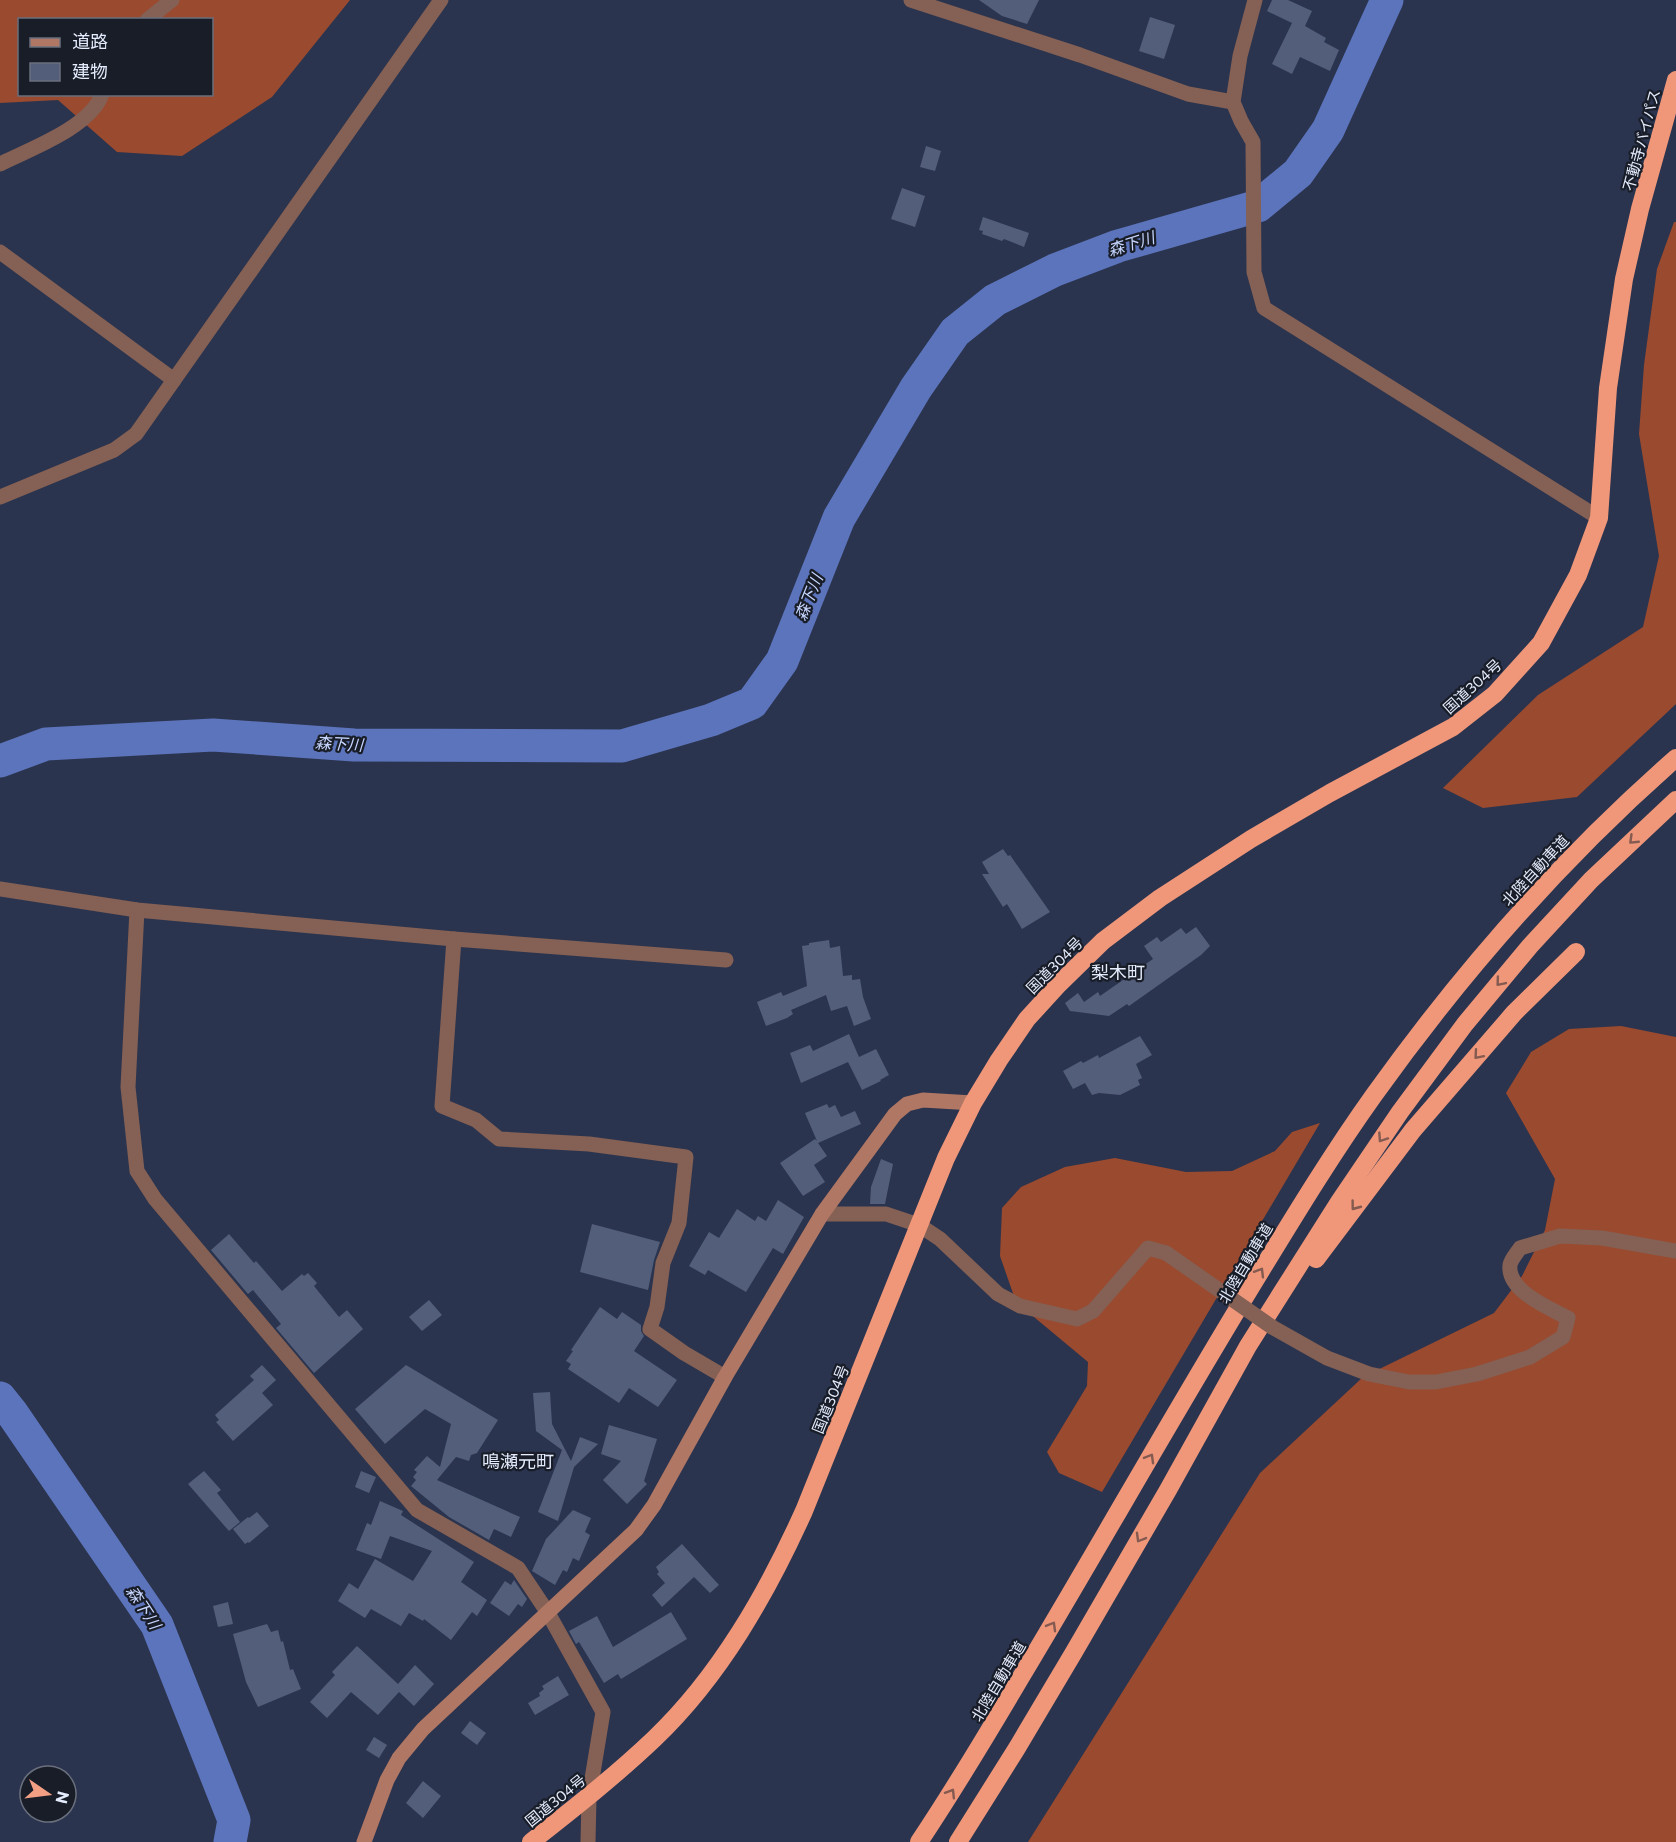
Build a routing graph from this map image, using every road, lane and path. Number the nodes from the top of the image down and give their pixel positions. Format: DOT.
graph roads {
  1 [pos="172,0"];
  2 [pos="441,0"];
  3 [pos="911,0"];
  4 [pos="1255,0"];
  5 [pos="150,18"];
  6 [pos="1676,80"];
  7 [pos="101,96"];
  8 [pos="1233,102"];
  9 [pos="1676,109"];
  10 [pos="0,164"];
  11 [pos="1640,209"];
  12 [pos="0,252"];
  13 [pos="174,380"];
  14 [pos="0,497"];
  15 [pos="1599,518"];
  16 [pos="1676,751"];
  17 [pos="1676,758"];
  18 [pos="1629,799"];
  19 [pos="1676,800"];
  20 [pos="0,890"];
  21 [pos="137,910"];
  22 [pos="454,939"];
  23 [pos="1576,952"];
  24 [pos="726,960"];
  25 [pos="973,1103"];
  26 [pos="822,1214"];
  27 [pos="919,1224"];
  28 [pos="1676,1251"];
  29 [pos="725,1377"];
  30 [pos="1168,1490"];
  31 [pos="548,1613"];
  32 [pos="589,1797"];
  33 [pos="364,1842"];
  34 [pos="531,1842"];
  35 [pos="588,1842"];
  36 [pos="919,1842"];
  37 [pos="958,1842"];
  1 -- 5 [label="street"];
  2 -- 13 [label="street"];
  3 -- 8 [label="street"];
  4 -- 8 [label="street"];
  6 -- 11 [label="highway, 不動寺バイパス"];
  7 -- 10 [label="street"];
  8 -- 15 [label="street"];
  9 -- 11 [label="street"];
  11 -- 15 [label="highway, 国道304号"];
  12 -- 13 [label="street"];
  13 -- 14 [label="street"];
  15 -- 25 [label="highway, 国道304号"];
  16 -- 18 [label="highway"];
  17 -- 18 [label="highway, 北陸自動車道"];
  36 -- 18 [label="highway, 北陸自動車道, one-way"];
  19 -- 30 [label="highway, one-way"];
  20 -- 21 [label="street"];
  21 -- 22 [label="street"];
  21 -- 31 [label="street"];
  22 -- 24 [label="street"];
  22 -- 29 [label="street"];
  23 -- 30 [label="highway, one-way"];
  25 -- 26 [label="street"];
  25 -- 27 [label="highway, 国道304号"];
  26 -- 27 [label="street"];
  26 -- 29 [label="street"];
  27 -- 28 [label="street, bridge"];
  27 -- 32 [label="highway, 国道304号"];
  29 -- 31 [label="street"];
  30 -- 37 [label="highway, one-way"];
  31 -- 32 [label="street"];
  31 -- 33 [label="street"];
  32 -- 34 [label="highway, 国道304号"];
  32 -- 35 [label="street"];
}
